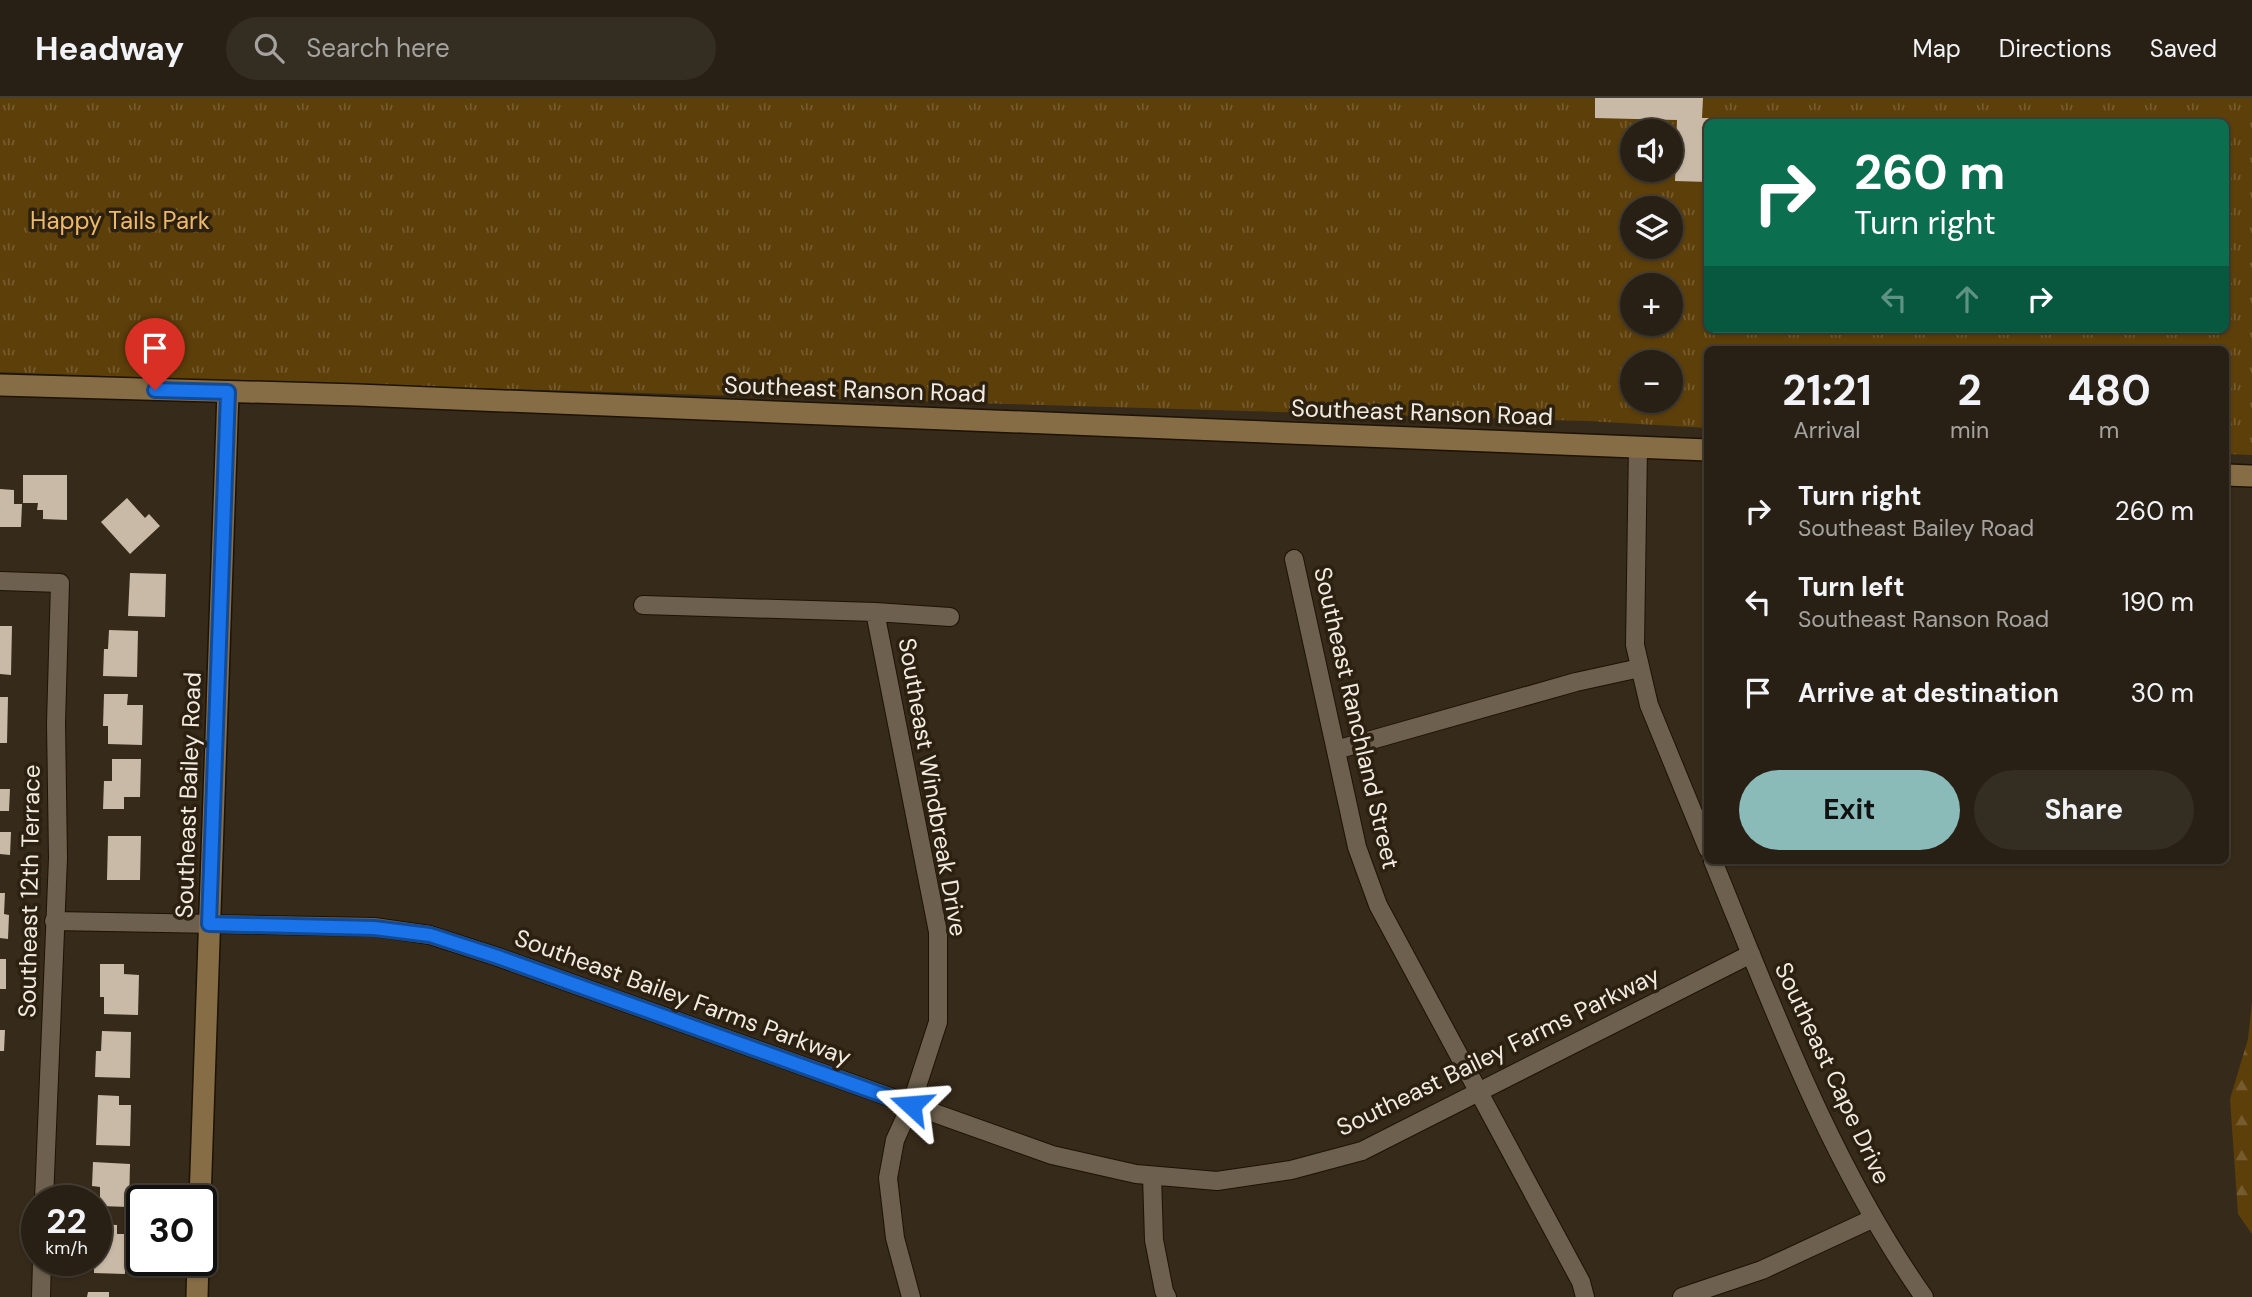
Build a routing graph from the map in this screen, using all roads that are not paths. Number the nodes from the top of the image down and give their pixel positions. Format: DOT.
graph roads {
  1 [pos="0,385"];
  2 [pos="228,392"];
  3 [pos="1638,447"];
  4 [pos="1704,450"];
  5 [pos="2229,475"];
  6 [pos="2252,476"];
  7 [pos="1294,559"];
  8 [pos="0,581"];
  9 [pos="643,605"];
  10 [pos="876,612"];
  11 [pos="950,617"];
  12 [pos="1640,668"];
  13 [pos="1336,750"];
  14 [pos="1704,839"];
  15 [pos="1714,864"];
  16 [pos="54,921"];
  17 [pos="209,924"];
  18 [pos="1751,954"];
  19 [pos="1477,1092"];
  20 [pos="911,1105"];
  21 [pos="1152,1175"];
  22 [pos="45,1185"];
  23 [pos="200,1185"];
  24 [pos="1874,1218"];
  25 [pos="42,1276"];
  26 [pos="198,1276"];
  27 [pos="41,1297"];
  28 [pos="197,1297"];
  29 [pos="911,1297"];
  30 [pos="1167,1297"];
  31 [pos="1585,1297"];
  32 [pos="1682,1297"];
  33 [pos="1924,1297"];
  1 -- 2 [label="street, Southeast Ranson Road"];
  2 -- 3 [label="street, Southeast Ranson Road"];
  2 -- 17 [label="street, Southeast Bailey Road"];
  3 -- 4 [label="street, Southeast Ranson Road"];
  3 -- 12 [label="street"];
  5 -- 6 [label="street"];
  7 -- 13 [label="street, Southeast Ranchland Street"];
  8 -- 16 [label="street, Southeast 12th Terrace"];
  9 -- 10 [label="street"];
  10 -- 11 [label="street"];
  10 -- 20 [label="street, Southeast Windbreak Drive"];
  12 -- 13 [label="street"];
  12 -- 14 [label="street"];
  13 -- 19 [label="street, Southeast Ranchland Street"];
  15 -- 18 [label="street, Southeast Cape Drive"];
  16 -- 17 [label="street, Southeast Bailey Farms Parkway"];
  16 -- 22 [label="street, Southeast 12th Terrace"];
  17 -- 20 [label="street, Southeast Bailey Farms Parkway"];
  17 -- 23 [label="street, Southeast Bailey Road"];
  18 -- 19 [label="street, Southeast Bailey Farms Parkway"];
  18 -- 24 [label="street, Southeast Cape Drive"];
  19 -- 21 [label="street, Southeast Bailey Farms Parkway"];
  19 -- 31 [label="street, Southeast Ranchland Street"];
  20 -- 21 [label="street, Southeast Bailey Farms Parkway"];
  20 -- 29 [label="street, Southeast Windbreak Drive"];
  21 -- 30 [label="street"];
  24 -- 32 [label="street"];
  24 -- 33 [label="street, Southeast Cape Drive"];
  25 -- 27 [label="street"];
  26 -- 28 [label="street"];
}
